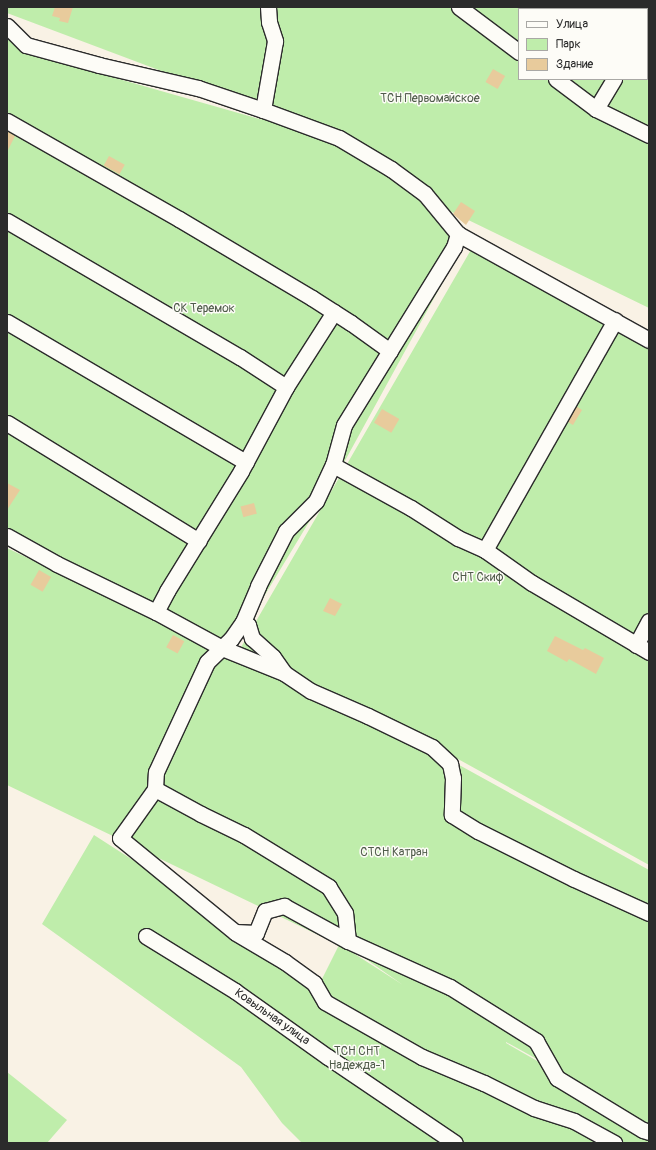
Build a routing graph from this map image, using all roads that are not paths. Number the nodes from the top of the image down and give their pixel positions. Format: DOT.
graph roads {
  1 [pos="268,7"];
  2 [pos="459,7"];
  3 [pos="7,26"];
  4 [pos="518,51"];
  5 [pos="557,80"];
  6 [pos="613,80"];
  7 [pos="596,109"];
  8 [pos="264,110"];
  9 [pos="7,121"];
  10 [pos="649,135"];
  11 [pos="7,221"];
  12 [pos="458,234"];
  13 [pos="334,312"];
  14 [pos="615,320"];
  15 [pos="7,322"];
  16 [pos="649,340"];
  17 [pos="390,351"];
  18 [pos="286,387"];
  19 [pos="7,423"];
  20 [pos="246,462"];
  21 [pos="333,465"];
  22 [pos="7,536"];
  23 [pos="199,541"];
  24 [pos="485,550"];
  25 [pos="156,612"];
  26 [pos="649,621"];
  27 [pos="243,622"];
  28 [pos="222,648"];
  29 [pos="643,648"];
  30 [pos="284,673"];
  31 [pos="155,789"];
  32 [pos="649,913"];
  33 [pos="235,932"];
  34 [pos="146,936"];
  35 [pos="348,941"];
  36 [pos="649,1132"];
  37 [pos="455,1143"];
  38 [pos="614,1143"];
  1 -- 8 [label="lane"];
  2 -- 4 [label="lane"];
  3 -- 8 [label="lane"];
  5 -- 7 [label="lane"];
  6 -- 7 [label="lane"];
  7 -- 10 [label="lane"];
  8 -- 12 [label="lane"];
  9 -- 13 [label="lane"];
  11 -- 18 [label="lane"];
  12 -- 14 [label="lane"];
  12 -- 17 [label="lane"];
  13 -- 17 [label="lane"];
  13 -- 18 [label="lane"];
  14 -- 16 [label="lane"];
  14 -- 24 [label="lane"];
  15 -- 20 [label="lane"];
  17 -- 21 [label="lane"];
  18 -- 20 [label="lane"];
  19 -- 23 [label="lane"];
  20 -- 23 [label="lane"];
  21 -- 24 [label="lane"];
  21 -- 27 [label="lane"];
  22 -- 25 [label="lane"];
  23 -- 25 [label="lane"];
  24 -- 29 [label="lane"];
  25 -- 28 [label="lane"];
  26 -- 29 [label="lane"];
  27 -- 28 [label="lane"];
  27 -- 30 [label="lane"];
  28 -- 30 [label="lane"];
  28 -- 31 [label="lane"];
  30 -- 32 [label="lane"];
  31 -- 33 [label="lane"];
  31 -- 35 [label="lane"];
  33 -- 35 [label="lane"];
  33 -- 38 [label="lane"];
  34 -- 37 [label="lane, Ковыльная улица"];
  35 -- 36 [label="lane"];
}
